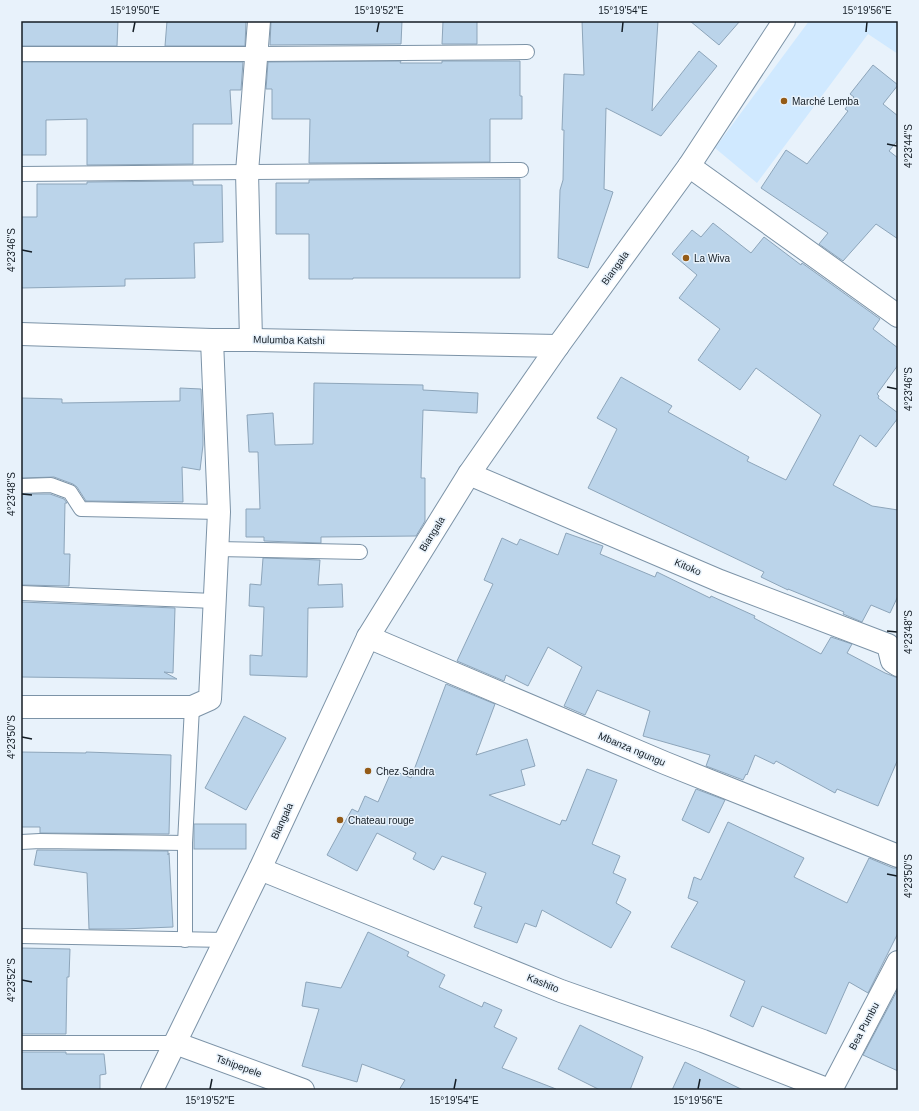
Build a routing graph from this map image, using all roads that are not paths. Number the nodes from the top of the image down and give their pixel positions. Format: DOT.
graph roads {
  1 [pos="260,21"];
  2 [pos="784,21"];
  3 [pos="527,52"];
  4 [pos="21,54"];
  5 [pos="257,54"];
  6 [pos="689,166"];
  7 [pos="521,170"];
  8 [pos="247,172"];
  9 [pos="21,174"];
  10 [pos="898,316"];
  11 [pos="21,334"];
  12 [pos="212,340"];
  13 [pos="251,340"];
  14 [pos="558,346"];
  15 [pos="469,474"];
  16 [pos="21,486"];
  17 [pos="219,512"];
  18 [pos="217,549"];
  19 [pos="360,552"];
  20 [pos="21,593"];
  21 [pos="214,601"];
  22 [pos="368,638"];
  23 [pos="898,664"];
  24 [pos="21,707"];
  25 [pos="192,707"];
  26 [pos="21,842"];
  27 [pos="185,843"];
  28 [pos="898,856"];
  29 [pos="260,869"];
  30 [pos="21,936"];
  31 [pos="185,940"];
  32 [pos="225,940"];
  33 [pos="898,962"];
  34 [pos="21,1043"];
  35 [pos="175,1043"];
  36 [pos="152,1090"];
  37 [pos="303,1090"];
  38 [pos="830,1090"];
  1 -- 5 [label="street"];
  2 -- 6 [label="street, Biangala"];
  3 -- 5 [label="lane"];
  4 -- 5 [label="lane"];
  5 -- 8 [label="street"];
  6 -- 10 [label="street"];
  6 -- 14 [label="street, Biangala"];
  7 -- 8 [label="lane"];
  8 -- 9 [label="lane"];
  8 -- 13 [label="street"];
  11 -- 12 [label="street, Mulumba Katshi"];
  12 -- 13 [label="street, Mulumba Katshi"];
  12 -- 17 [label="street"];
  13 -- 14 [label="street, Mulumba Katshi"];
  14 -- 15 [label="street, Biangala"];
  15 -- 22 [label="street, Biangala"];
  15 -- 23 [label="street, Kitoko"];
  16 -- 17 [label="lane"];
  17 -- 18 [label="street"];
  18 -- 19 [label="lane"];
  18 -- 21 [label="street"];
  20 -- 21 [label="lane"];
  21 -- 25 [label="street"];
  22 -- 28 [label="street, Mbanza ngungu"];
  22 -- 29 [label="street, Biangala"];
  24 -- 25 [label="street"];
  25 -- 27 [label="lane"];
  26 -- 27 [label="lane"];
  27 -- 31 [label="lane"];
  29 -- 32 [label="street, Biangala"];
  29 -- 38 [label="street, Kashito"];
  30 -- 31 [label="lane"];
  31 -- 32 [label="lane"];
  32 -- 35 [label="street, Biangala"];
  33 -- 38 [label="street, Bea Pumbu"];
  34 -- 35 [label="lane"];
  35 -- 36 [label="street, Biangala"];
  35 -- 37 [label="street, Tshipepele"];
}
